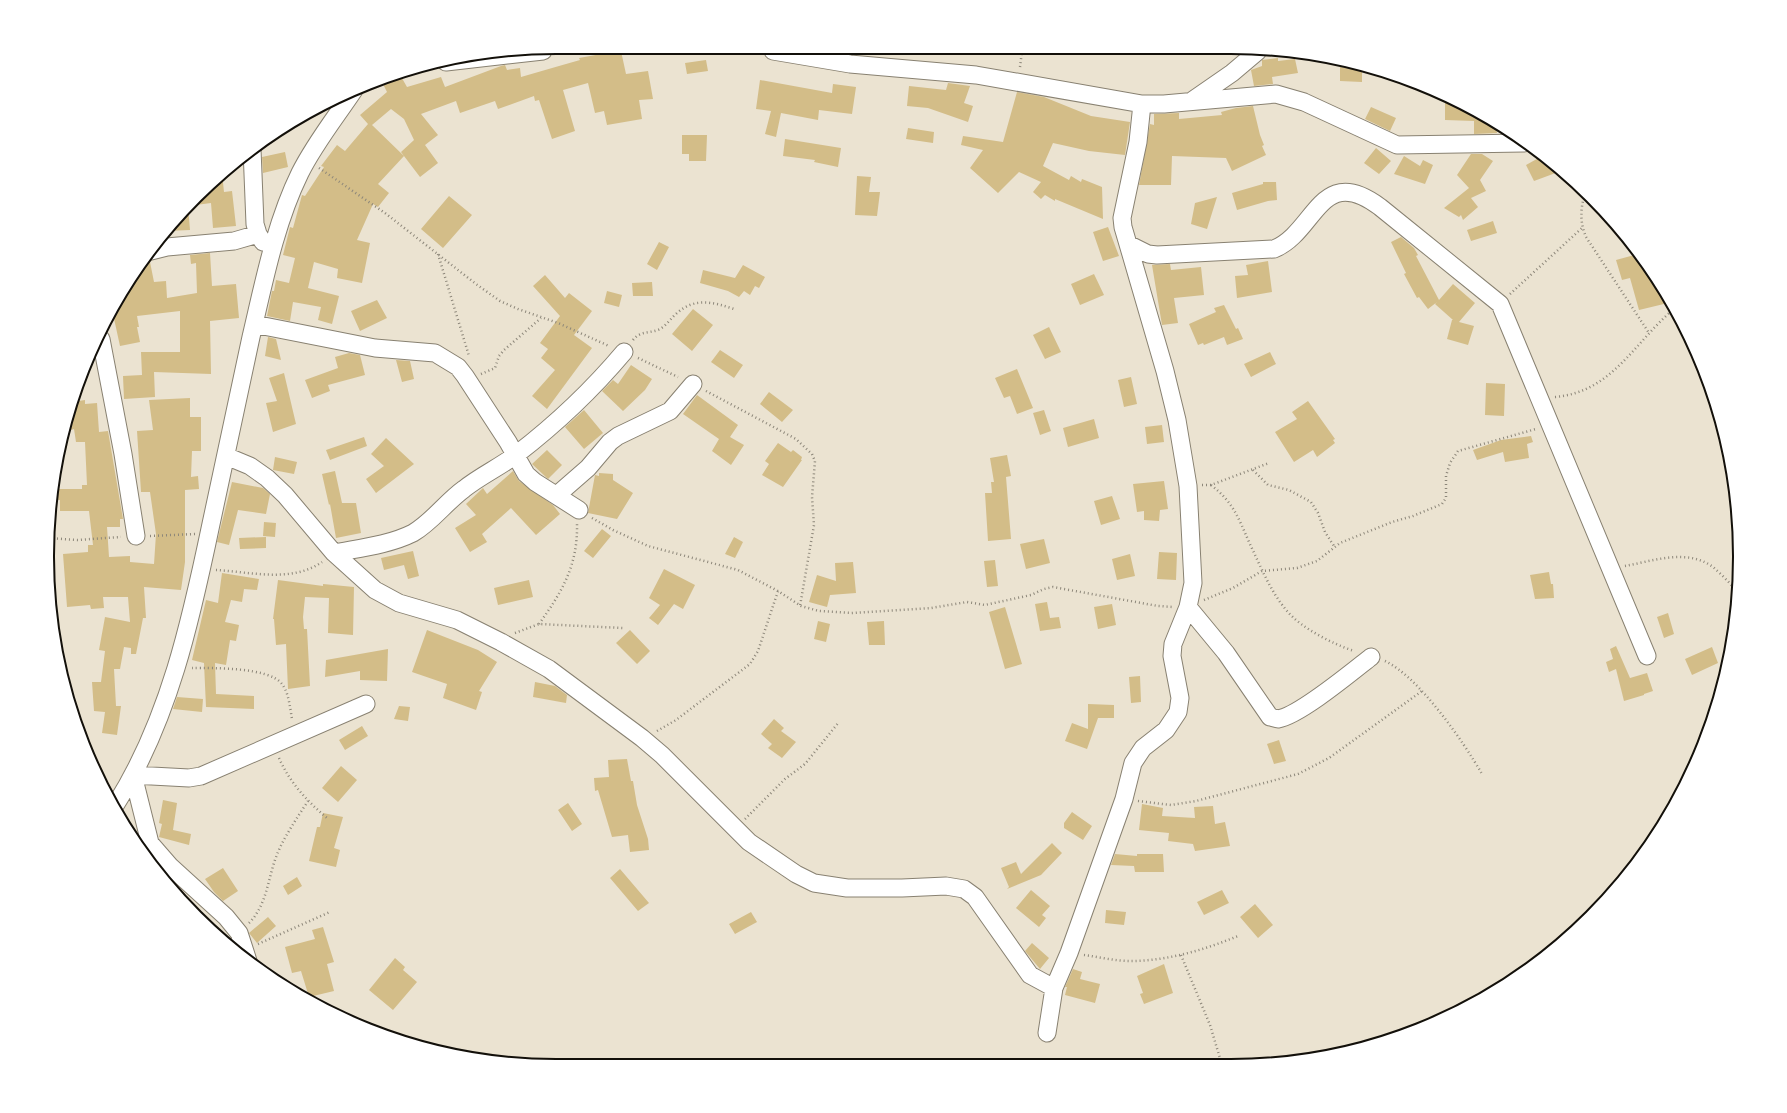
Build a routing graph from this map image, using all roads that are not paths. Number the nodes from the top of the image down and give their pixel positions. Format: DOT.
graph roads {
  1 [pos="791,54"];
  2 [pos="1254,55"];
  3 [pos="347,100"];
  4 [pos="1191,101"];
  5 [pos="1142,104"];
  6 [pos="1516,143"];
  7 [pos="252,157"];
  8 [pos="258,234"];
  9 [pos="1128,244"];
  10 [pos="159,250"];
  11 [pos="272,251"];
  12 [pos="254,324"];
  13 [pos="102,343"];
  14 [pos="624,352"];
  15 [pos="693,384"];
  16 [pos="516,455"];
  17 [pos="226,456"];
  18 [pos="557,495"];
  19 [pos="579,510"];
  20 [pos="136,536"];
  21 [pos="334,553"];
  22 [pos="1188,607"];
  23 [pos="1647,656"];
  24 [pos="1371,657"];
  25 [pos="366,704"];
  26 [pos="133,775"];
  27 [pos="118,801"];
  28 [pos="150,842"];
  29 [pos="150,851"];
  30 [pos="245,950"];
  31 [pos="1054,988"];
  32 [pos="1047,1033"];
  1 -- 5 [label="street"];
  2 -- 4 [label="street"];
  3 -- 11 [label="street"];
  4 -- 5 [label="street"];
  4 -- 6 [label="street"];
  5 -- 9 [label="street"];
  7 -- 8 [label="street"];
  8 -- 10 [label="street"];
  8 -- 11 [label="street"];
  9 -- 22 [label="street"];
  9 -- 23 [label="street"];
  11 -- 12 [label="street"];
  12 -- 16 [label="street"];
  12 -- 17 [label="street"];
  13 -- 20 [label="street"];
  14 -- 16 [label="street"];
  15 -- 18 [label="street"];
  16 -- 18 [label="street"];
  16 -- 21 [label="street"];
  17 -- 21 [label="street"];
  17 -- 26 [label="street"];
  18 -- 19 [label="street"];
  21 -- 31 [label="street"];
  22 -- 24 [label="street"];
  22 -- 31 [label="street"];
  25 -- 26 [label="street"];
  26 -- 27 [label="street"];
  26 -- 28 [label="street"];
  28 -- 29 [label="street"];
  28 -- 30 [label="street"];
  31 -- 32 [label="street"];
}
